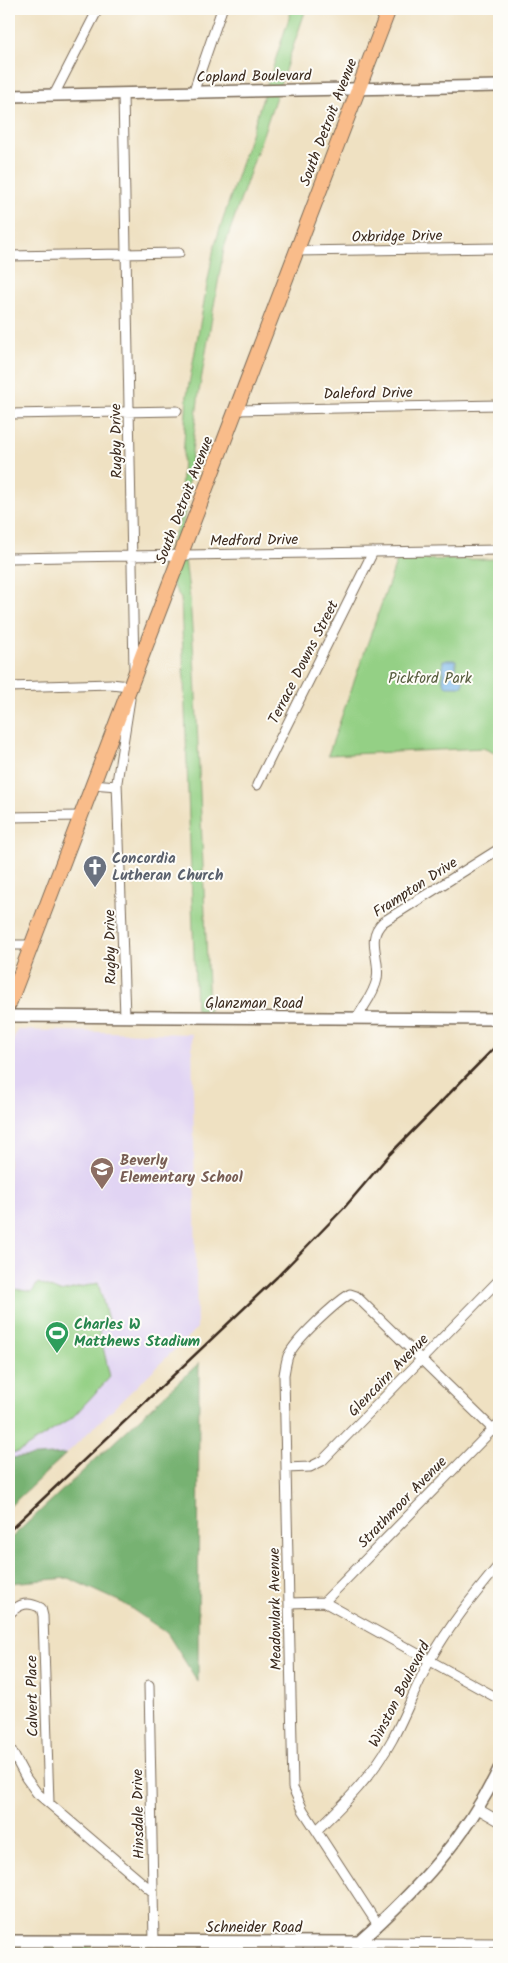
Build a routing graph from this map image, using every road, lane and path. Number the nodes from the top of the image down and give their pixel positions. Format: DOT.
graph roads {
  1 [pos="98,9"];
  2 [pos="222,9"];
  3 [pos="388,9"];
  4 [pos="499,86"];
  5 [pos="358,89"];
  6 [pos="193,93"];
  7 [pos="123,94"];
  8 [pos="9,96"];
  9 [pos="54,96"];
  10 [pos="499,248"];
  11 [pos="296,251"];
  12 [pos="179,253"];
  13 [pos="126,254"];
  14 [pos="9,256"];
  15 [pos="499,405"];
  16 [pos="237,410"];
  17 [pos="176,411"];
  18 [pos="129,412"];
  19 [pos="9,414"];
  20 [pos="499,550"];
  21 [pos="373,552"];
  22 [pos="132,556"];
  23 [pos="180,556"];
  24 [pos="9,558"];
  25 [pos="132,679"];
  26 [pos="9,686"];
  27 [pos="92,784"];
  28 [pos="257,785"];
  29 [pos="117,786"];
  30 [pos="80,816"];
  31 [pos="9,817"];
  32 [pos="499,849"];
  33 [pos="31,944"];
  34 [pos="9,945"];
  35 [pos="9,1004"];
  36 [pos="9,1016"];
  37 [pos="125,1017"];
  38 [pos="357,1018"];
  39 [pos="499,1019"];
  40 [pos="499,1280"];
  41 [pos="422,1360"];
  42 [pos="497,1429"];
  43 [pos="286,1468"];
  44 [pos="499,1565"];
  45 [pos="324,1602"];
  46 [pos="289,1603"];
  47 [pos="9,1614"];
  48 [pos="430,1661"];
  49 [pos="149,1686"];
  50 [pos="499,1699"];
  51 [pos="9,1746"];
  52 [pos="499,1769"];
  53 [pos="48,1803"];
  54 [pos="478,1809"];
  55 [pos="499,1821"];
  56 [pos="317,1830"];
  57 [pos="153,1892"];
  58 [pos="378,1925"];
  59 [pos="9,1941"];
  60 [pos="154,1942"];
  61 [pos="359,1942"];
  62 [pos="499,1943"];
  1 -- 9 [label="street"];
  2 -- 6 [label="street"];
  3 -- 5 [label="main road, South Detroit Avenue"];
  4 -- 5 [label="street, Copland Boulevard"];
  5 -- 6 [label="street, Copland Boulevard"];
  5 -- 11 [label="main road, South Detroit Avenue"];
  6 -- 7 [label="street, Copland Boulevard"];
  7 -- 9 [label="street, Copland Boulevard"];
  7 -- 13 [label="street, Rugby Drive"];
  8 -- 9 [label="street, Copland Boulevard"];
  10 -- 11 [label="street, Oxbridge Drive"];
  11 -- 16 [label="main road, South Detroit Avenue"];
  12 -- 13 [label="street"];
  13 -- 14 [label="street"];
  13 -- 18 [label="street, Rugby Drive"];
  15 -- 16 [label="street, Daleford Drive"];
  16 -- 23 [label="main road, South Detroit Avenue"];
  17 -- 18 [label="street"];
  18 -- 19 [label="street"];
  18 -- 22 [label="street, Rugby Drive"];
  20 -- 21 [label="street, Medford Drive"];
  21 -- 23 [label="street, Medford Drive"];
  21 -- 28 [label="street, Terrace Downs Street"];
  22 -- 23 [label="street, Medford Drive"];
  22 -- 24 [label="street, Medford Drive"];
  22 -- 25 [label="street, Rugby Drive"];
  23 -- 25 [label="main road, South Detroit Avenue"];
  25 -- 26 [label="street"];
  25 -- 27 [label="main road, South Detroit Avenue"];
  25 -- 29 [label="street, Rugby Drive"];
  27 -- 29 [label="street"];
  27 -- 30 [label="main road, South Detroit Avenue"];
  29 -- 37 [label="street, Rugby Drive"];
  30 -- 31 [label="street"];
  30 -- 33 [label="main road, South Detroit Avenue"];
  32 -- 38 [label="street, Frampton Drive"];
  33 -- 34 [label="street"];
  33 -- 35 [label="main road, South Detroit Avenue"];
  36 -- 37 [label="street, Glanzman Road"];
  37 -- 38 [label="street, Glanzman Road"];
  38 -- 39 [label="street, Glanzman Road"];
  40 -- 41 [label="street, Glencairn Avenue"];
  41 -- 42 [label="street"];
  41 -- 43 [label="street, Glencairn Avenue"];
  41 -- 43 [label="street, Meadowlark Avenue"];
  42 -- 45 [label="street, Strathmoor Avenue"];
  43 -- 46 [label="street, Meadowlark Avenue"];
  44 -- 48 [label="street, Winston Boulevard"];
  45 -- 46 [label="street"];
  45 -- 48 [label="street"];
  46 -- 56 [label="street, Meadowlark Avenue"];
  47 -- 53 [label="street, Calvert Place"];
  48 -- 50 [label="street"];
  48 -- 56 [label="street, Winston Boulevard"];
  49 -- 57 [label="street, Hinsdale Drive"];
  51 -- 53 [label="street"];
  52 -- 54 [label="street"];
  53 -- 57 [label="street"];
  54 -- 55 [label="street"];
  54 -- 58 [label="street"];
  56 -- 58 [label="street, Meadowlark Avenue"];
  57 -- 60 [label="street, Hinsdale Drive"];
  58 -- 61 [label="street"];
  59 -- 60 [label="street, Schneider Road"];
  60 -- 61 [label="street, Schneider Road"];
  61 -- 62 [label="street, Schneider Road"];
}
